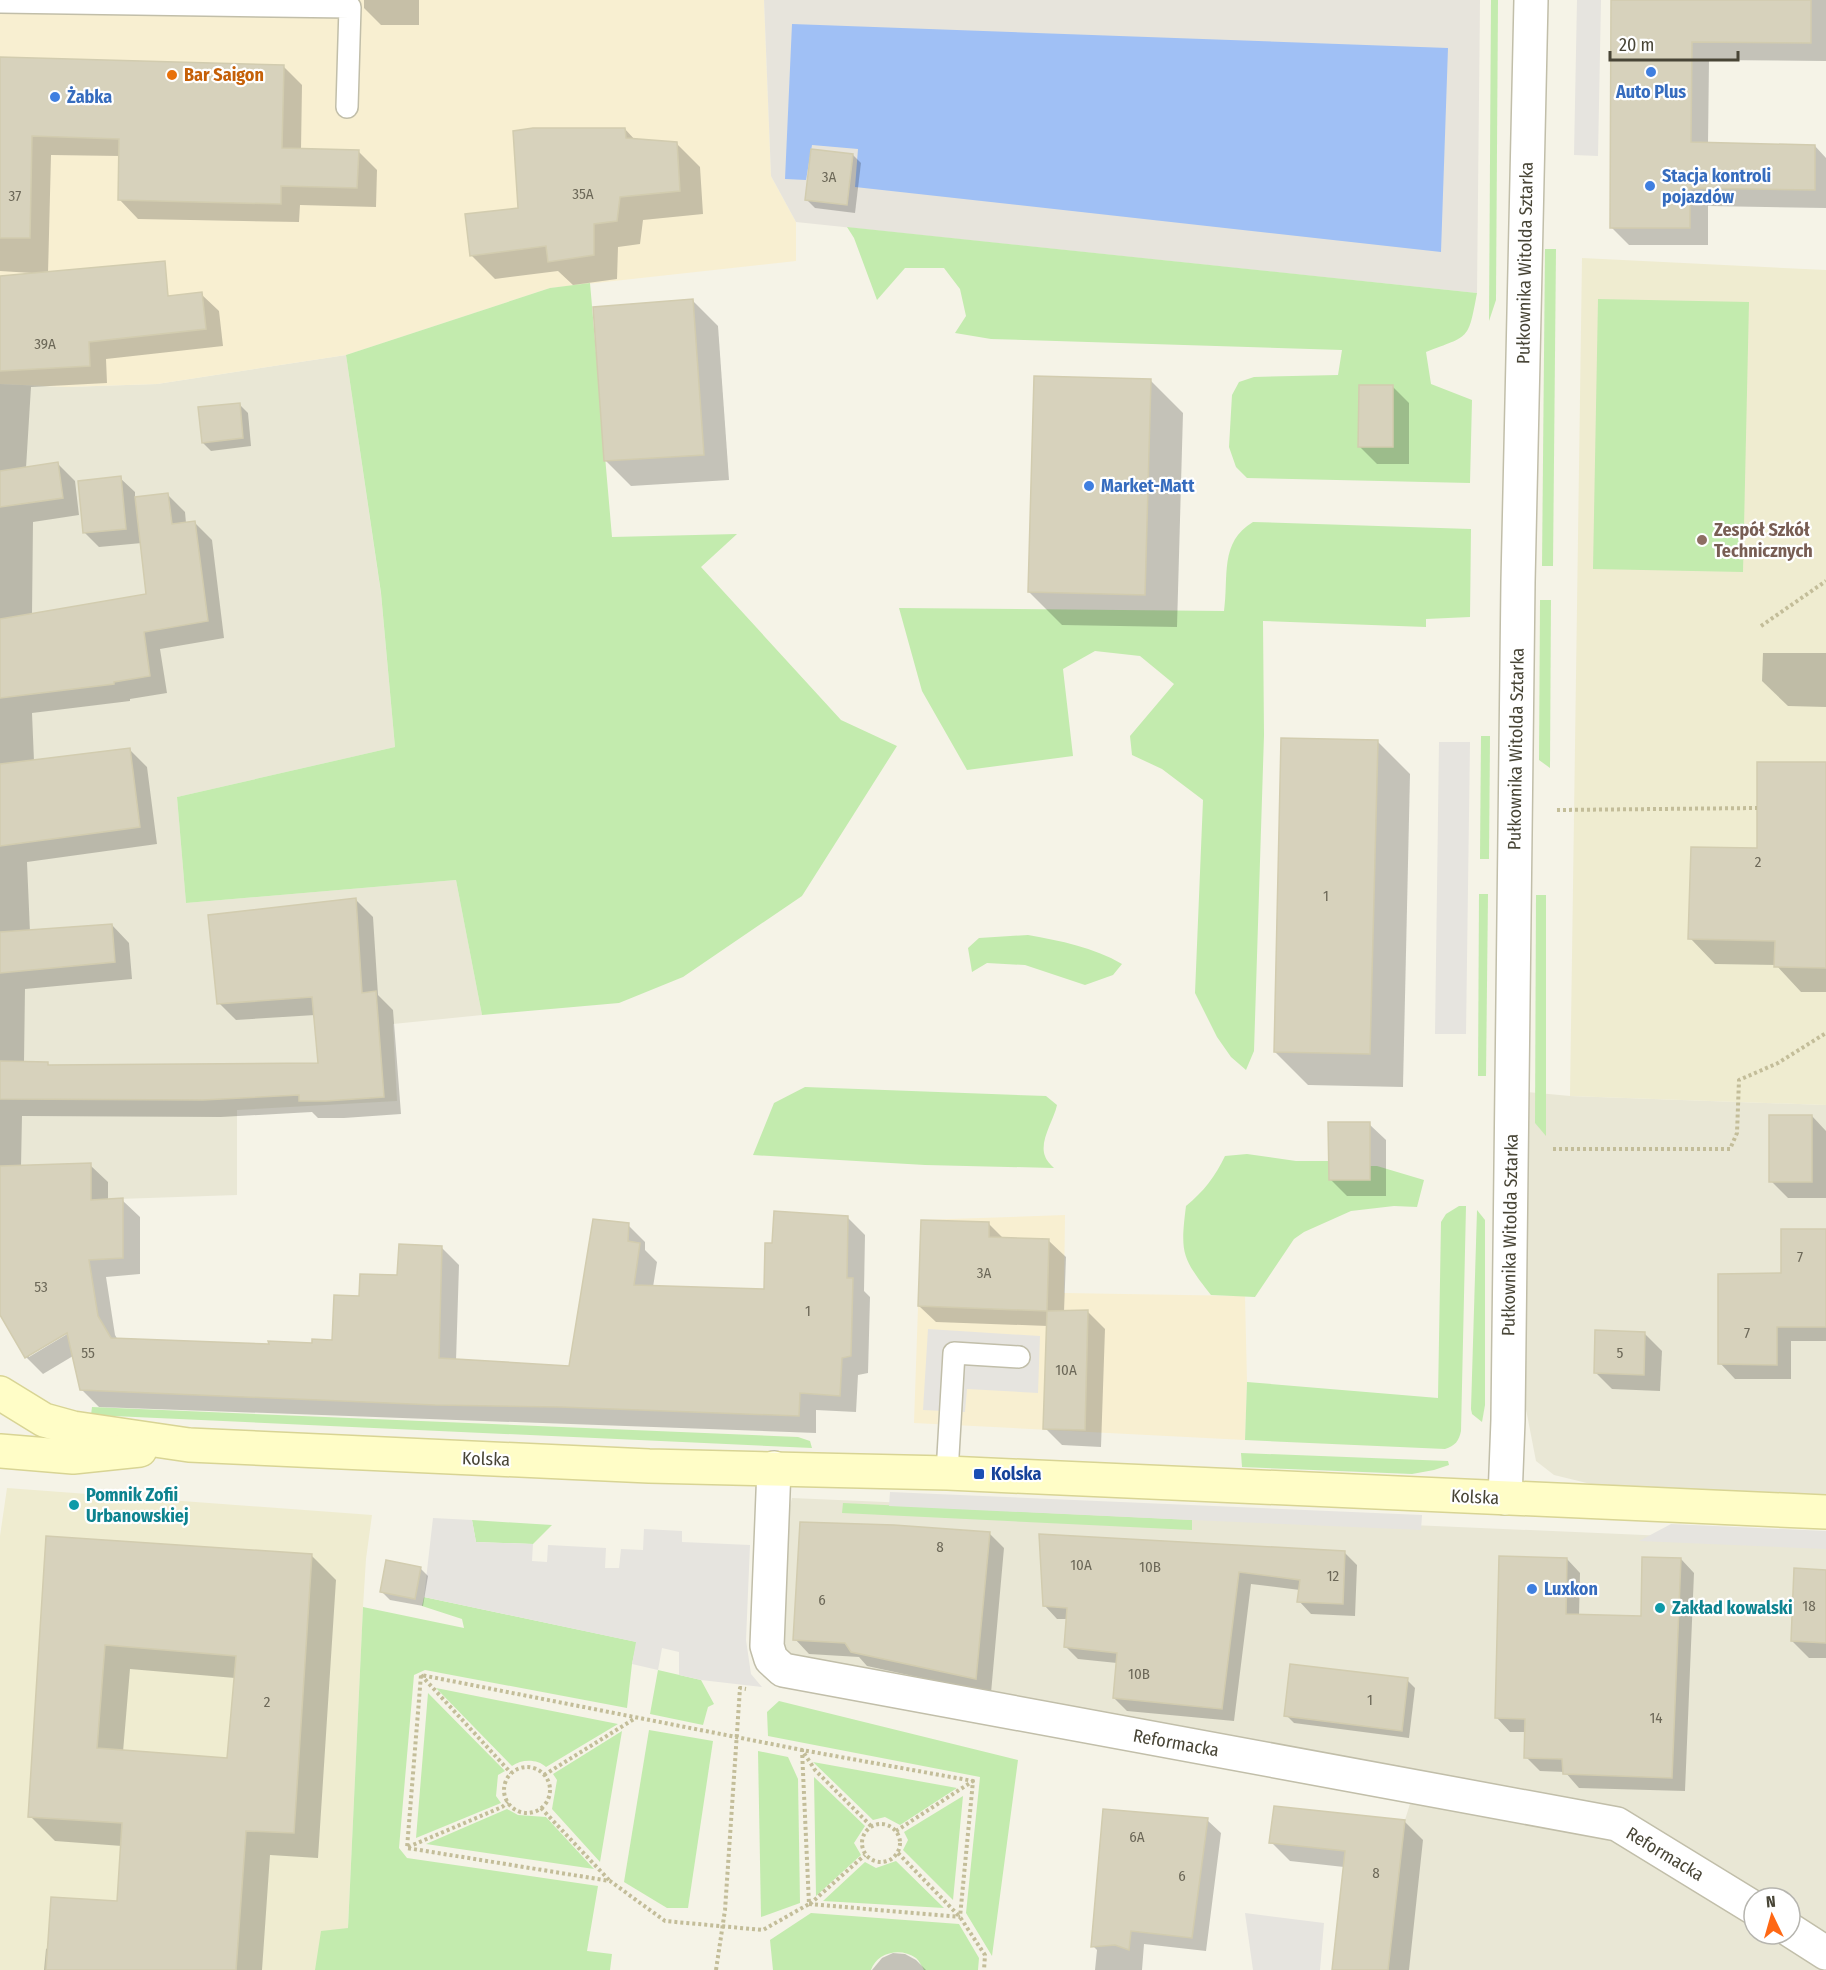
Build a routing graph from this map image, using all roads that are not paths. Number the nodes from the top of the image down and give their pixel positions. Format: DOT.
graph roads {
  1 [pos="1531,0"];
  2 [pos="0,2"];
  3 [pos="347,107"];
  4 [pos="1019,1357"];
  5 [pos="0,1393"];
  6 [pos="189,1445"];
  7 [pos="0,1451"];
  8 [pos="774,1468"];
  9 [pos="946,1473"];
  10 [pos="1505,1498"];
  11 [pos="1826,1512"];
  12 [pos="1742,1901"];
  13 [pos="1802,1938"];
  14 [pos="1826,1953"];
  1 -- 10 [label="street, Pułkownika Witolda Sztarka"];
  2 -- 3 [label="lane"];
  4 -- 9 [label="lane"];
  5 -- 6 [label="street, Kolska"];
  6 -- 7 [label="street, Kolska"];
  6 -- 8 [label="street, Kolska"];
  8 -- 9 [label="street, Kolska"];
  8 -- 12 [label="street, Reformacka"];
  9 -- 10 [label="street, Kolska"];
  10 -- 11 [label="street, Kolska"];
  13 -- 14 [label="street"];
}
